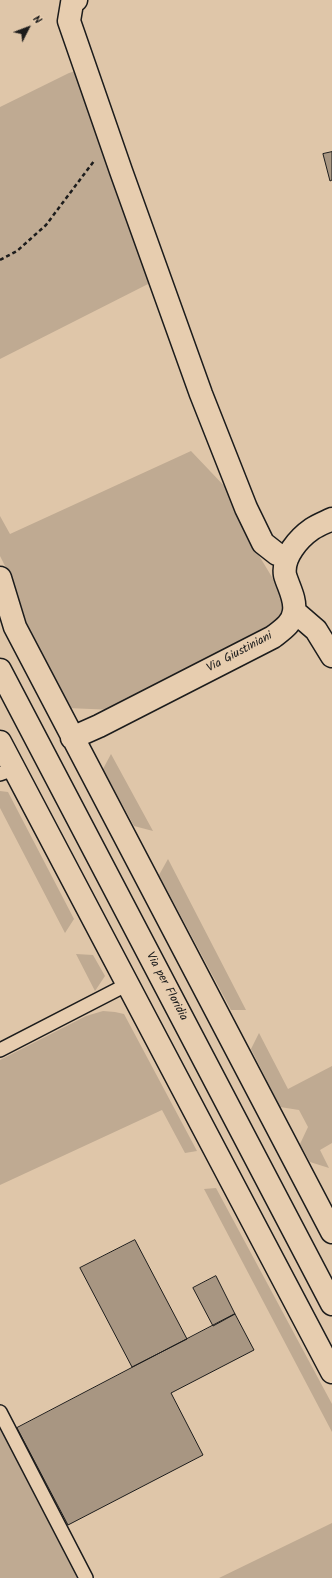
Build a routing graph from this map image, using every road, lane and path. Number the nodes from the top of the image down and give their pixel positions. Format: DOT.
graph roads {
  1 [pos="76,0"];
  2 [pos="111,144"];
  3 [pos="0,260"];
  4 [pos="332,519"];
  5 [pos="287,557"];
  6 [pos="0,578"];
  7 [pos="294,611"];
  8 [pos="332,656"];
  9 [pos="0,670"];
  10 [pos="72,738"];
  11 [pos="0,742"];
  12 [pos="7,772"];
  13 [pos="128,984"];
  14 [pos="0,1050"];
  15 [pos="332,1232"];
  16 [pos="332,1304"];
  17 [pos="332,1372"];
  18 [pos="0,1412"];
  19 [pos="86,1578"];
  1 -- 2 [label="street"];
  2 -- 3 [label="path"];
  2 -- 5 [label="street"];
  4 -- 5 [label="street"];
  5 -- 7 [label="street"];
  6 -- 10 [label="street"];
  7 -- 8 [label="street"];
  7 -- 10 [label="street, Via Giustiniani"];
  9 -- 16 [label="street, Via per Floridia"];
  10 -- 15 [label="street"];
  11 -- 12 [label="street"];
  12 -- 13 [label="street"];
  13 -- 14 [label="lane"];
  13 -- 17 [label="street"];
  18 -- 19 [label="lane"];
}
